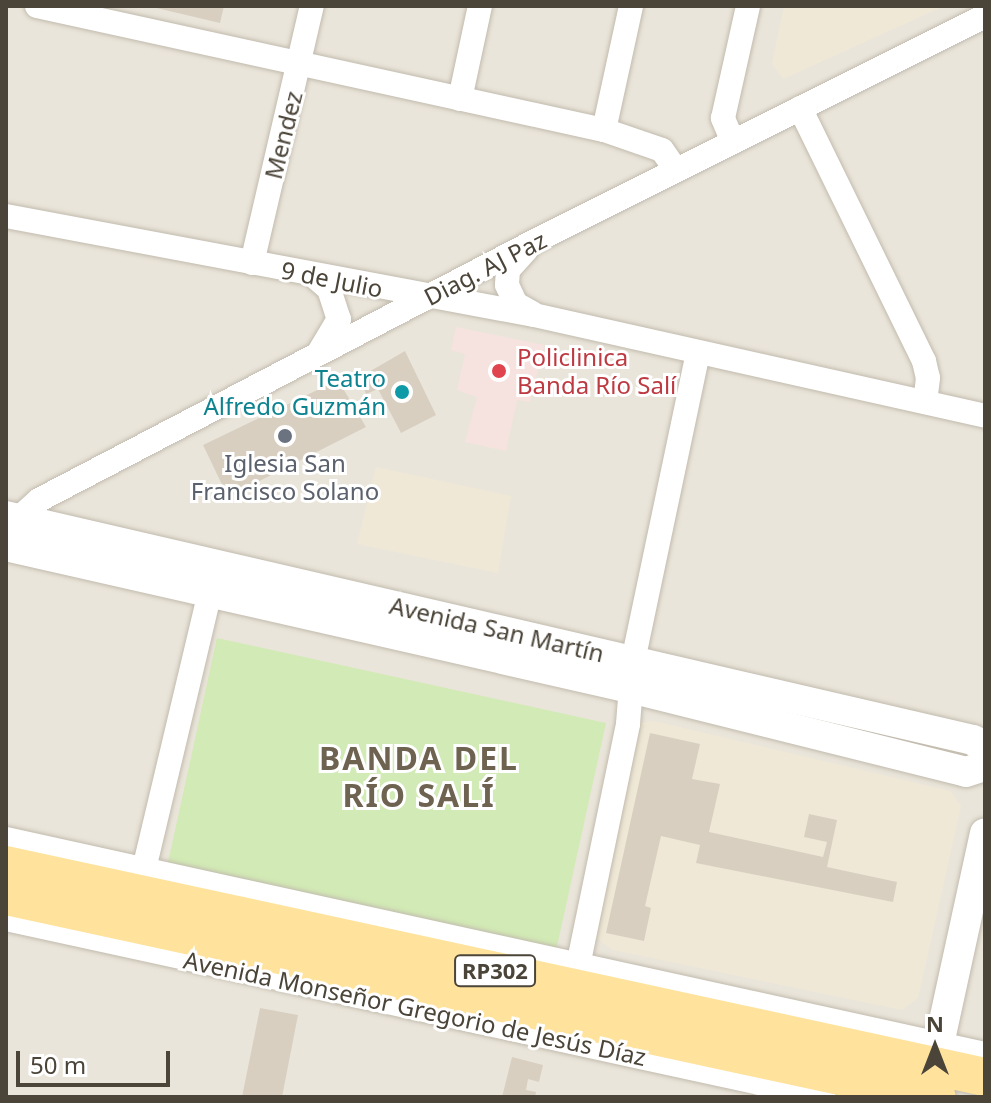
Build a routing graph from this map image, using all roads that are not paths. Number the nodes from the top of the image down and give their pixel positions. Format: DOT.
graph roads {
  1 [pos="37,6"];
  2 [pos="312,6"];
  3 [pos="480,6"];
  4 [pos="631,6"];
  5 [pos="748,6"];
  6 [pos="985,16"];
  7 [pos="300,64"];
  8 [pos="460,99"];
  9 [pos="800,108"];
  10 [pos="604,130"];
  11 [pos="733,142"];
  12 [pos="676,170"];
  13 [pos="6,216"];
  14 [pos="533,242"];
  15 [pos="252,263"];
  16 [pos="315,277"];
  17 [pos="427,297"];
  18 [pos="534,315"];
  19 [pos="698,353"];
  20 [pos="316,355"];
  21 [pos="925,402"];
  22 [pos="985,416"];
  23 [pos="10,532"];
  24 [pos="210,593"];
  25 [pos="632,674"];
  26 [pos="985,749"];
  27 [pos="985,766"];
  28 [pos="985,833"];
  29 [pos="6,839"];
  30 [pos="6,865"];
  31 [pos="144,869"];
  32 [pos="6,896"];
  33 [pos="6,919"];
  34 [pos="579,961"];
  35 [pos="985,1054"];
  36 [pos="985,1077"];
  37 [pos="933,1080"];
  38 [pos="824,1097"];
  1 -- 7 [label="street"];
  2 -- 7 [label="street, Mendez"];
  3 -- 8 [label="street"];
  4 -- 10 [label="street"];
  5 -- 11 [label="street"];
  6 -- 9 [label="street, Diag. AJ Paz"];
  7 -- 8 [label="street"];
  7 -- 15 [label="street, Mendez"];
  8 -- 10 [label="street"];
  9 -- 11 [label="street, Diag. AJ Paz"];
  9 -- 21 [label="street"];
  10 -- 12 [label="street"];
  11 -- 12 [label="street, Diag. AJ Paz"];
  12 -- 14 [label="street, Diag. AJ Paz"];
  13 -- 15 [label="street, 9 de Julio"];
  14 -- 17 [label="street, Diag. AJ Paz"];
  14 -- 18 [label="street"];
  15 -- 16 [label="street, 9 de Julio"];
  16 -- 17 [label="street, 9 de Julio"];
  16 -- 20 [label="street"];
  17 -- 18 [label="street, 9 de Julio"];
  17 -- 20 [label="street, Diag. AJ Paz"];
  18 -- 19 [label="street, 9 de Julio"];
  19 -- 21 [label="street, 9 de Julio"];
  19 -- 25 [label="street"];
  20 -- 23 [label="street, Diag. AJ Paz"];
  21 -- 22 [label="street, 9 de Julio"];
  23 -- 24 [label="street, Avenida San Martín"];
  23 -- 25 [label="street, Avenida San Martín"];
  24 -- 25 [label="street, Avenida San Martín"];
  24 -- 31 [label="street"];
  25 -- 26 [label="street, Avenida San Martín"];
  25 -- 27 [label="street, Avenida San Martín"];
  25 -- 34 [label="street"];
  28 -- 37 [label="street"];
  29 -- 31 [label="street, Avenida Monseñor Gregorio de Jesús Díaz"];
  30 -- 37 [label="main road, Avenida Monseñor Gregorio de Jesús Díaz / RP302"];
  31 -- 34 [label="street, Avenida Monseñor Gregorio de Jesús Díaz"];
  32 -- 37 [label="main road, Avenida Monseñor Gregorio de Jesús Díaz / RP302"];
  33 -- 38 [label="street, Avenida Monseñor Gregorio de Jesús Díaz"];
  34 -- 37 [label="street, Avenida Monseñor Gregorio de Jesús Díaz"];
  35 -- 37 [label="street, Avenida Monseñor Gregorio de Jesús Díaz"];
  36 -- 37 [label="main road, Avenida Monseñor Gregorio de Jesús Díaz / RP302"];
}
